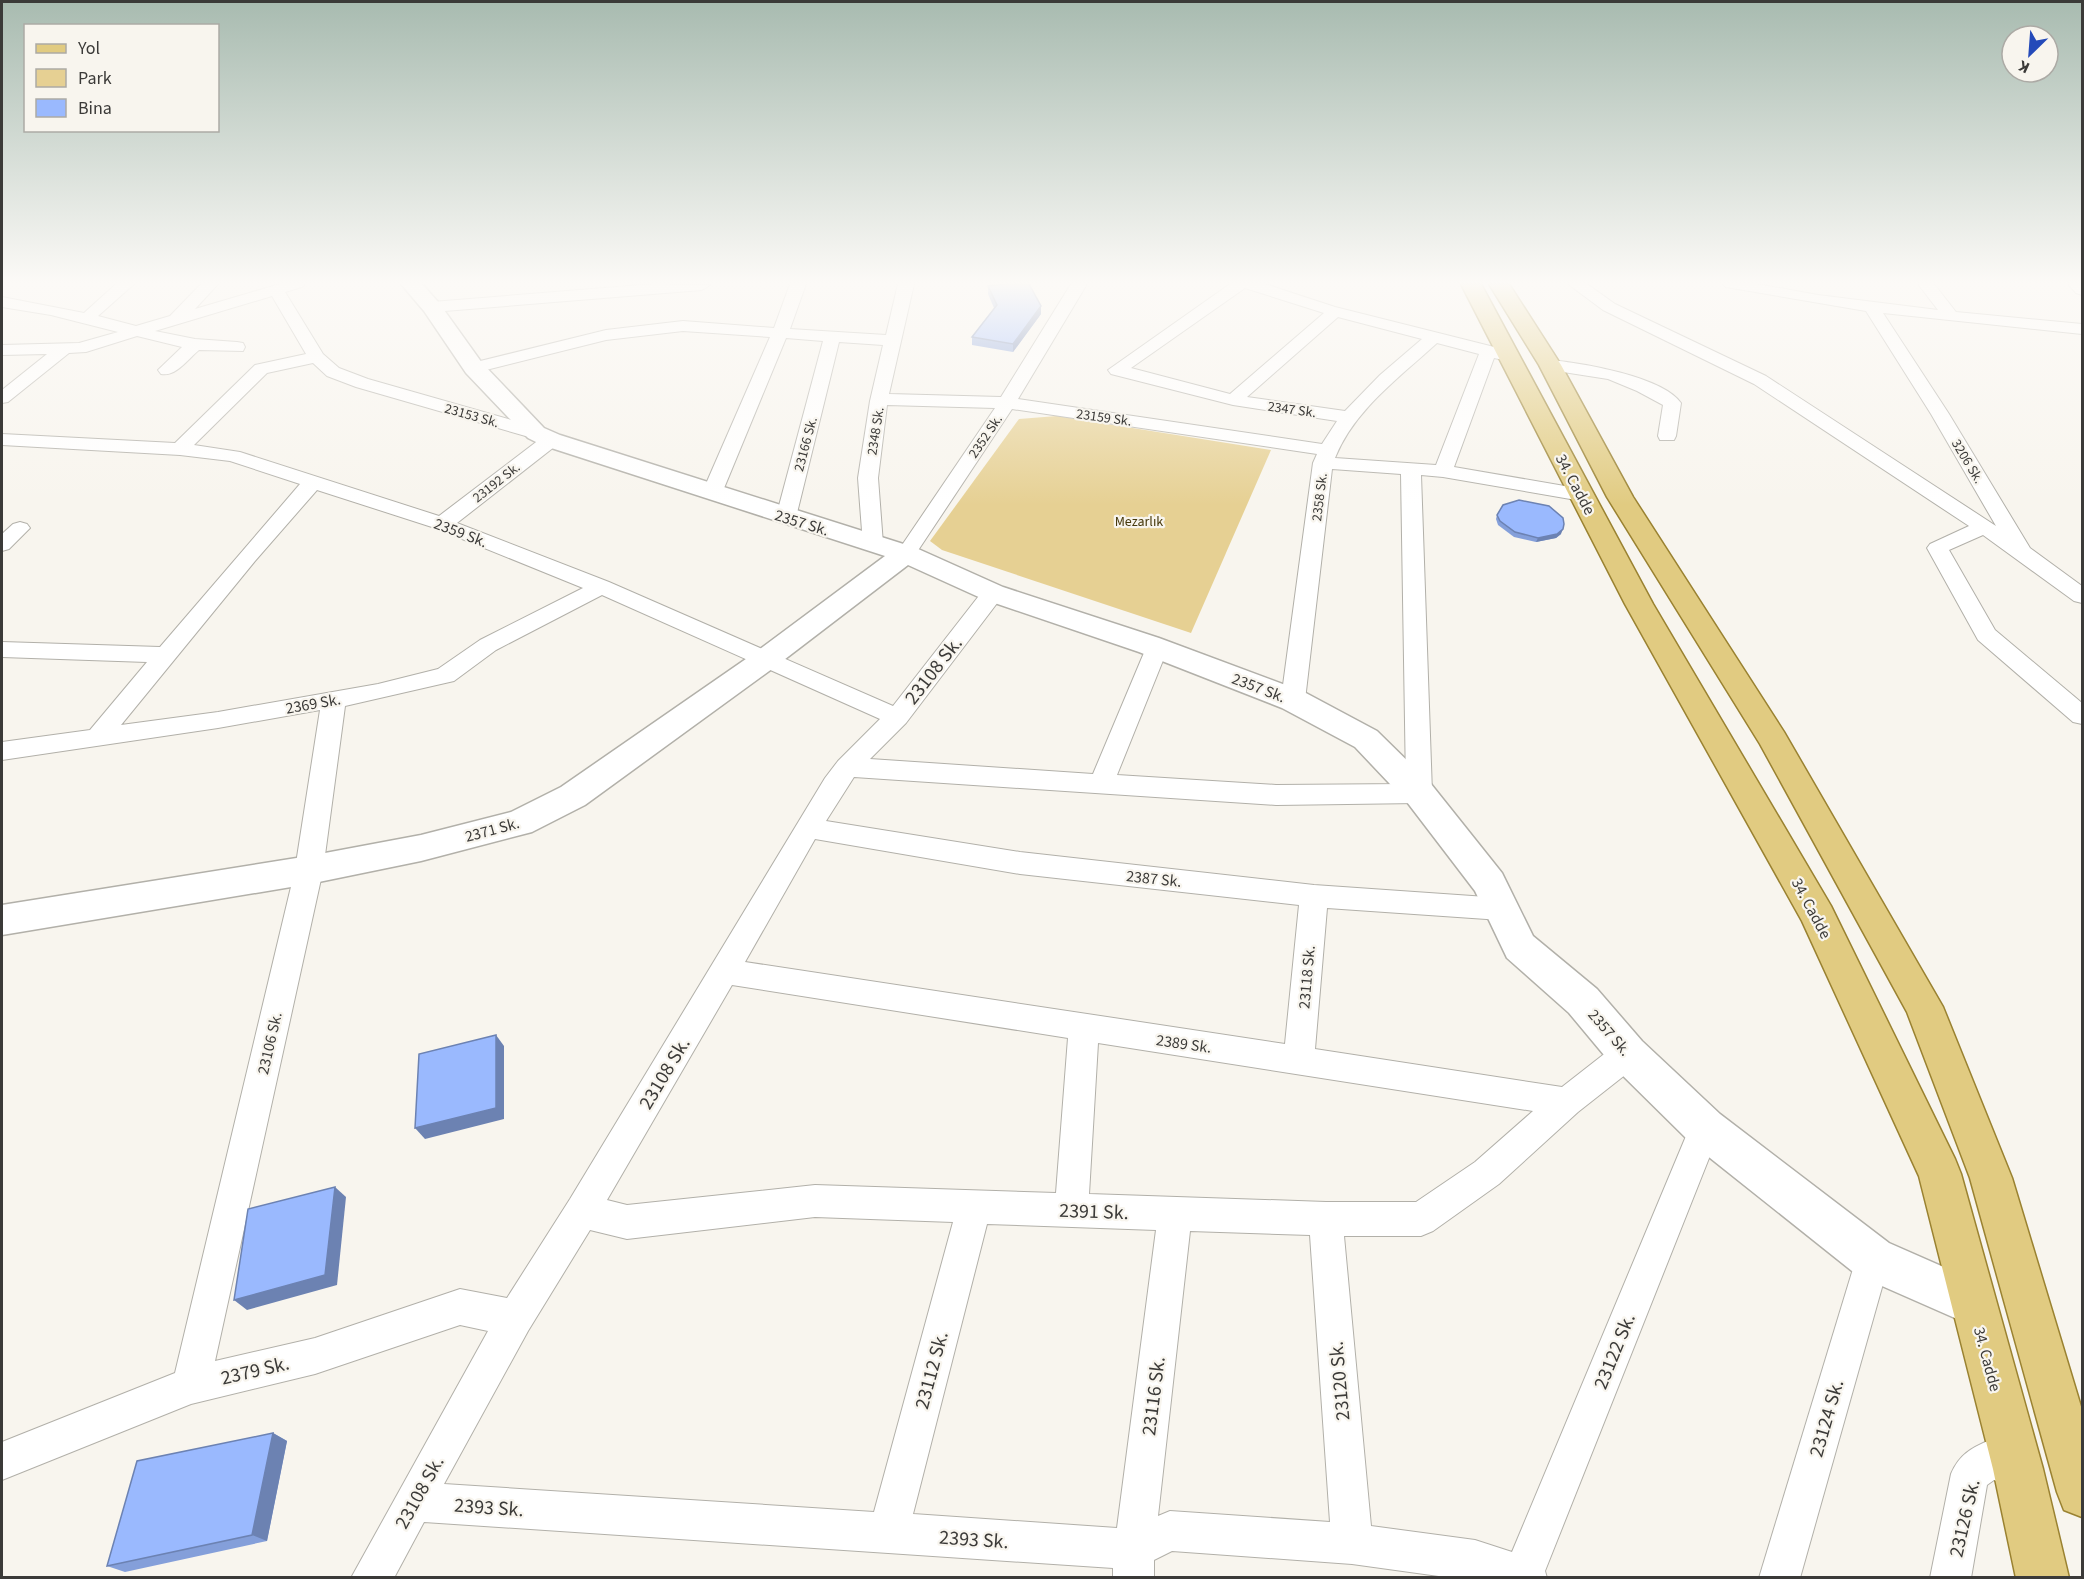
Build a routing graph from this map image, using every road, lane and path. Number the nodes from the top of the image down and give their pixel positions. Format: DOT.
graph roads {
  1 [pos="53,358"];
  2 [pos="180,358"];
  3 [pos="313,358"];
  4 [pos="317,358"];
  5 [pos="467,358"];
  6 [pos="515,358"];
  7 [pos="770,358"];
  8 [pos="827,358"];
  9 [pos="889,358"];
  10 [pos="1034,358"];
  11 [pos="1132,358"];
  12 [pos="1282,358"];
  13 [pos="1413,358"];
  14 [pos="1496,358"];
  15 [pos="1500,358"];
  16 [pos="1546,358"];
  17 [pos="1714,358"];
  18 [pos="1904,358"];
  19 [pos="1551,365"];
  20 [pos="474,368"];
  21 [pos="167,370"];
  22 [pos="2,398"];
  23 [pos="880,399"];
  24 [pos="1233,400"];
  25 [pos="1007,403"];
  26 [pos="1348,417"];
  27 [pos="543,436"];
  28 [pos="1667,436"];
  29 [pos="2,440"];
  30 [pos="180,449"];
  31 [pos="1325,457"];
  32 [pos="1411,469"];
  33 [pos="1443,471"];
  34 [pos="312,483"];
  35 [pos="712,493"];
  36 [pos="1582,495"];
  37 [pos="786,517"];
  38 [pos="442,524"];
  39 [pos="20,528"];
  40 [pos="1982,528"];
  41 [pos="873,544"];
  42 [pos="2,545"];
  43 [pos="2022,552"];
  44 [pos="906,554"];
  45 [pos="2054,577"];
  46 [pos="2082,580"];
  47 [pos="601,587"];
  48 [pos="993,593"];
  49 [pos="2082,596"];
  50 [pos="1157,648"];
  51 [pos="2,649"];
  52 [pos="165,655"];
  53 [pos="766,659"];
  54 [pos="334,699"];
  55 [pos="1293,700"];
  56 [pos="2082,716"];
  57 [pos="897,717"];
  58 [pos="97,738"];
  59 [pos="4,756"];
  60 [pos="847,767"];
  61 [pos="1101,784"];
  62 [pos="1419,793"];
  63 [pos="808,828"];
  64 [pos="309,870"];
  65 [pos="1314,896"];
  66 [pos="1501,909"];
  67 [pos="2,920"];
  68 [pos="724,971"];
  69 [pos="1084,1029"];
  70 [pos="1628,1054"];
  71 [pos="1299,1059"];
  72 [pos="1567,1102"];
  73 [pos="1705,1128"];
  74 [pos="974,1207"];
  75 [pos="1071,1210"];
  76 [pos="582,1211"];
  77 [pos="1176,1214"];
  78 [pos="1326,1219"];
  79 [pos="1873,1259"];
  80 [pos="1973,1303"];
  81 [pos="515,1318"];
  82 [pos="191,1385"];
  83 [pos="2074,1440"];
  84 [pos="2,1461"];
  85 [pos="2018,1469"];
  86 [pos="2082,1492"];
  87 [pos="414,1502"];
  88 [pos="888,1533"];
  89 [pos="1352,1544"];
  90 [pos="1133,1563"];
  91 [pos="1525,1576"];
  92 [pos="371,1578"];
  93 [pos="1779,1578"];
  94 [pos="1950,1578"];
  95 [pos="2043,1578"];
  1 -- 22 [label="street"];
  2 -- 21 [label="street"];
  3 -- 30 [label="street"];
  4 -- 27 [label="street, 23153 Sk."];
  5 -- 20 [label="street, 2357 Sk."];
  6 -- 20 [label="street"];
  7 -- 35 [label="street"];
  8 -- 37 [label="street, 23166 Sk."];
  9 -- 23 [label="street, 2348 Sk."];
  10 -- 25 [label="street, 2352 Sk."];
  11 -- 24 [label="street, 2347 Sk."];
  12 -- 24 [label="street"];
  13 -- 26 [label="street, 2358 Sk."];
  14 -- 33 [label="street"];
  15 -- 36 [label="main road, 34. Cadde"];
  16 -- 19 [label="main road, 34. Cadde"];
  17 -- 40 [label="street"];
  18 -- 43 [label="street, 3206 Sk."];
  19 -- 28 [label="street"];
  19 -- 83 [label="main road, 34. Cadde"];
  20 -- 27 [label="street, 2357 Sk."];
  23 -- 25 [label="street, 23159 Sk."];
  23 -- 41 [label="street, 2348 Sk."];
  24 -- 26 [label="street, 2347 Sk."];
  25 -- 31 [label="street, 23159 Sk."];
  25 -- 44 [label="street, 2352 Sk."];
  26 -- 31 [label="street, 2358 Sk."];
  27 -- 35 [label="street, 2357 Sk."];
  27 -- 38 [label="street, 23192 Sk."];
  29 -- 30 [label="street, 2359 Sk."];
  30 -- 34 [label="street, 2359 Sk."];
  31 -- 32 [label="street, 23159 Sk."];
  31 -- 55 [label="street, 2358 Sk."];
  32 -- 33 [label="street, 23159 Sk."];
  32 -- 62 [label="street"];
  33 -- 36 [label="street, 23159 Sk."];
  34 -- 38 [label="street, 2359 Sk."];
  34 -- 52 [label="street"];
  35 -- 37 [label="street, 2357 Sk."];
  36 -- 80 [label="main road, 34. Cadde"];
  37 -- 41 [label="street, 2357 Sk."];
  38 -- 47 [label="street, 2359 Sk."];
  39 -- 42 [label="street"];
  40 -- 43 [label="street"];
  40 -- 56 [label="street"];
  41 -- 44 [label="street, 2357 Sk."];
  43 -- 45 [label="street, 3206 Sk."];
  44 -- 48 [label="street, 2357 Sk."];
  44 -- 53 [label="street, 2371 Sk."];
  45 -- 46 [label="street"];
  45 -- 49 [label="street, 3206 Sk."];
  47 -- 53 [label="street, 2359 Sk."];
  47 -- 54 [label="street, 2369 Sk."];
  48 -- 50 [label="street, 2357 Sk."];
  48 -- 57 [label="street, 23108 Sk."];
  50 -- 55 [label="street, 2357 Sk."];
  50 -- 61 [label="street"];
  51 -- 52 [label="street"];
  52 -- 58 [label="street"];
  53 -- 57 [label="street, 2359 Sk."];
  53 -- 64 [label="street, 2371 Sk."];
  54 -- 58 [label="street, 2369 Sk."];
  54 -- 64 [label="street, 23106 Sk."];
  55 -- 62 [label="street, 2357 Sk."];
  57 -- 60 [label="street, 23108 Sk."];
  58 -- 59 [label="street, 2369 Sk."];
  60 -- 61 [label="street"];
  60 -- 63 [label="street, 23108 Sk."];
  61 -- 62 [label="street"];
  62 -- 66 [label="street, 2357 Sk."];
  63 -- 65 [label="street, 2387 Sk."];
  63 -- 68 [label="street, 23108 Sk."];
  64 -- 67 [label="street, 2371 Sk."];
  64 -- 82 [label="street, 23106 Sk."];
  65 -- 66 [label="street, 2387 Sk."];
  65 -- 71 [label="street, 23118 Sk."];
  66 -- 70 [label="street, 2357 Sk."];
  68 -- 69 [label="street, 2389 Sk."];
  68 -- 76 [label="street, 23108 Sk."];
  69 -- 71 [label="street, 2389 Sk."];
  69 -- 75 [label="street"];
  70 -- 72 [label="street"];
  70 -- 73 [label="street, 2357 Sk."];
  71 -- 72 [label="street, 2389 Sk."];
  72 -- 78 [label="street, 2391 Sk."];
  73 -- 79 [label="street, 2357 Sk."];
  73 -- 91 [label="street, 23122 Sk."];
  74 -- 75 [label="street, 2391 Sk."];
  74 -- 76 [label="street, 2391 Sk."];
  74 -- 88 [label="street, 23112 Sk."];
  75 -- 77 [label="street, 2391 Sk."];
  76 -- 81 [label="street, 23108 Sk."];
  77 -- 78 [label="street, 2391 Sk."];
  77 -- 90 [label="street, 23116 Sk."];
  78 -- 89 [label="street, 23120 Sk."];
  79 -- 80 [label="street, 2357 Sk."];
  79 -- 93 [label="street, 23124 Sk."];
  80 -- 85 [label="main road, 34. Cadde"];
  81 -- 82 [label="street, 2379 Sk."];
  81 -- 87 [label="street, 23108 Sk."];
  82 -- 84 [label="street, 2379 Sk."];
  83 -- 86 [label="main road, 34. Cadde"];
  85 -- 94 [label="street, 23126 Sk."];
  85 -- 95 [label="main road, 34. Cadde"];
  87 -- 88 [label="street, 2393 Sk."];
  87 -- 92 [label="street, 23108 Sk."];
  88 -- 90 [label="street, 2393 Sk."];
  89 -- 90 [label="street"];
  89 -- 91 [label="street"];
}
